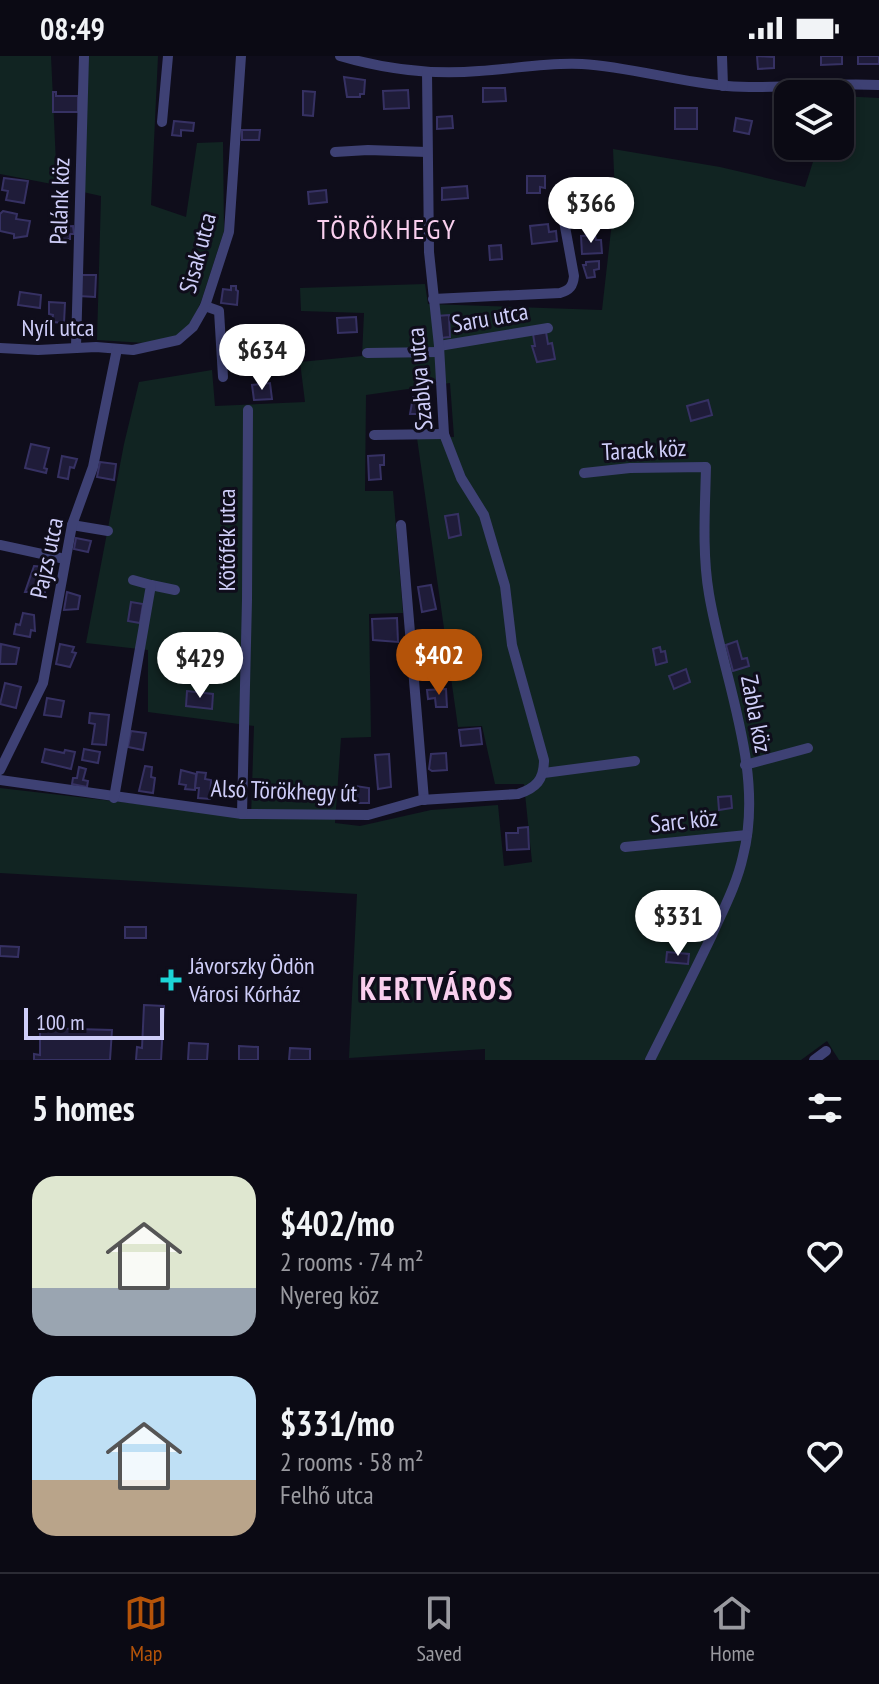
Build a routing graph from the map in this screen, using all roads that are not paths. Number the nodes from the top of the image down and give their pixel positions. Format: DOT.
graph roads {
  1 [pos="84,56"];
  2 [pos="168,56"];
  3 [pos="241,56"];
  4 [pos="342,56"];
  5 [pos="722,56"];
  6 [pos="522,62"];
  7 [pos="610,62"];
  8 [pos="427,72"];
  9 [pos="879,85"];
  10 [pos="723,86"];
  11 [pos="162,122"];
  12 [pos="335,152"];
  13 [pos="427,152"];
  14 [pos="564,221"];
  15 [pos="433,299"];
  16 [pos="205,306"];
  17 [pos="548,328"];
  18 [pos="76,347"];
  19 [pos="0,348"];
  20 [pos="117,349"];
  21 [pos="439,349"];
  22 [pos="367,353"];
  23 [pos="223,377"];
  24 [pos="248,410"];
  25 [pos="444,434"];
  26 [pos="374,435"];
  27 [pos="706,467"];
  28 [pos="584,473"];
  29 [pos="72,525"];
  30 [pos="401,525"];
  31 [pos="108,531"];
  32 [pos="0,545"];
  33 [pos="65,559"];
  34 [pos="133,580"];
  35 [pos="151,585"];
  36 [pos="175,590"];
  37 [pos="808,748"];
  38 [pos="635,761"];
  39 [pos="745,765"];
  40 [pos="0,770"];
  41 [pos="544,773"];
  42 [pos="0,780"];
  43 [pos="114,798"];
  44 [pos="424,800"];
  45 [pos="242,814"];
  46 [pos="747,835"];
  47 [pos="625,847"];
  48 [pos="826,1051"];
  49 [pos="650,1060"];
  50 [pos="814,1060"];
  1 -- 18 [label="street, Palánk köz"];
  2 -- 11 [label="street"];
  3 -- 16 [label="street, Sisak utca"];
  4 -- 8 [label="street"];
  5 -- 10 [label="street"];
  6 -- 7 [label="street"];
  6 -- 8 [label="street"];
  7 -- 10 [label="street"];
  8 -- 13 [label="street, Szablya utca"];
  9 -- 10 [label="street"];
  12 -- 13 [label="street"];
  13 -- 15 [label="street, Szablya utca"];
  14 -- 15 [label="street"];
  15 -- 21 [label="street, Szablya utca"];
  16 -- 20 [label="street, Sisak utca"];
  16 -- 23 [label="street"];
  17 -- 21 [label="street, Saru utca"];
  18 -- 19 [label="street, Nyíl utca"];
  18 -- 20 [label="street, Nyíl utca"];
  20 -- 29 [label="street, Pajzs utca"];
  21 -- 22 [label="street, Saru utca"];
  21 -- 25 [label="street, Szablya utca"];
  24 -- 45 [label="street, Kötőfék utca"];
  25 -- 26 [label="street"];
  25 -- 41 [label="street, Szablya utca"];
  27 -- 28 [label="street, Tarack köz"];
  27 -- 39 [label="street, Zabla köz"];
  29 -- 31 [label="street"];
  29 -- 33 [label="street, Pajzs utca"];
  30 -- 44 [label="street"];
  32 -- 33 [label="street"];
  33 -- 40 [label="street, Pajzs utca"];
  34 -- 35 [label="street"];
  35 -- 36 [label="street"];
  35 -- 43 [label="street"];
  37 -- 39 [label="street"];
  38 -- 41 [label="street"];
  39 -- 46 [label="street, Zabla köz"];
  41 -- 44 [label="street, Alsó Törökhegy út"];
  42 -- 43 [label="street, Alsó Törökhegy út"];
  43 -- 45 [label="street, Alsó Törökhegy út"];
  44 -- 45 [label="street, Alsó Törökhegy út"];
  46 -- 47 [label="street, Sarc köz"];
  46 -- 49 [label="street, Zabla köz"];
  48 -- 50 [label="street"];
}
